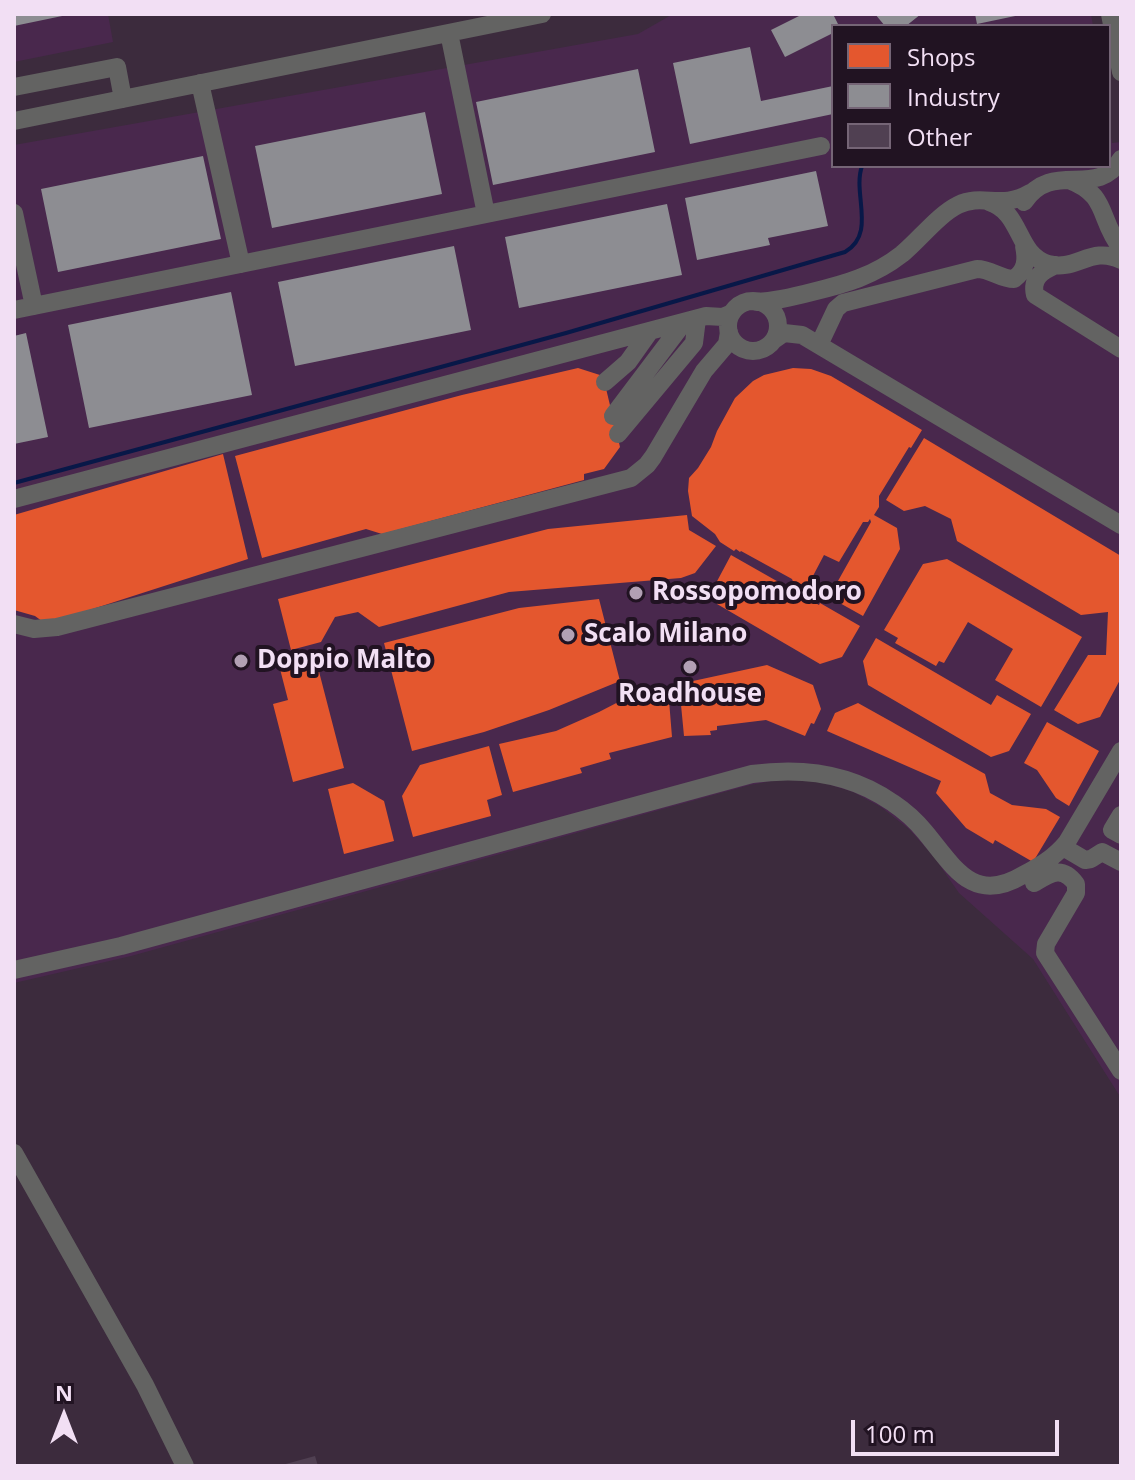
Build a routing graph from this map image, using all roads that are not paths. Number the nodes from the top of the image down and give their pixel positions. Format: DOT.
graph roads {
  1 [pos="542,14"];
  2 [pos="1110,14"];
  3 [pos="449,33"];
  4 [pos="1121,72"];
  5 [pos="200,83"];
  6 [pos="14,87"];
  7 [pos="123,99"];
  8 [pos="14,121"];
  9 [pos="821,146"];
  10 [pos="1121,158"];
  11 [pos="1069,180"];
  12 [pos="1030,193"];
  13 [pos="985,201"];
  14 [pos="14,213"];
  15 [pos="486,214"];
  16 [pos="1104,217"];
  17 [pos="1022,239"];
  18 [pos="1121,248"];
  19 [pos="1087,257"];
  20 [pos="1121,260"];
  21 [pos="241,264"];
  22 [pos="1056,265"];
  23 [pos="793,297"];
  24 [pos="757,302"];
  25 [pos="34,306"];
  26 [pos="14,310"];
  27 [pos="732,313"];
  28 [pos="776,318"];
  29 [pos="690,321"];
  30 [pos="650,331"];
  31 [pos="729,332"];
  32 [pos="774,340"];
  33 [pos="819,345"];
  34 [pos="745,349"];
  35 [pos="1121,349"];
  36 [pos="715,358"];
  37 [pos="605,382"];
  38 [pos="615,425"];
  39 [pos="14,499"];
  40 [pos="1119,524"];
  41 [pos="14,624"];
  42 [pos="1121,751"];
  43 [pos="1121,815"];
  44 [pos="1121,835"];
  45 [pos="1063,847"];
  46 [pos="1121,862"];
  47 [pos="976,883"];
  48 [pos="14,970"];
  49 [pos="1121,1071"];
  50 [pos="14,1153"];
  51 [pos="185,1466"];
  1 -- 3 [label="street"];
  2 -- 4 [label="street"];
  3 -- 5 [label="street"];
  3 -- 15 [label="street"];
  5 -- 7 [label="street"];
  5 -- 21 [label="street"];
  6 -- 7 [label="street"];
  7 -- 8 [label="street"];
  9 -- 15 [label="street"];
  10 -- 11 [label="street"];
  10 -- 16 [label="street"];
  11 -- 12 [label="street"];
  11 -- 16 [label="street"];
  12 -- 13 [label="street"];
  12 -- 17 [label="street"];
  13 -- 17 [label="street"];
  13 -- 23 [label="street"];
  14 -- 25 [label="street"];
  15 -- 21 [label="street"];
  16 -- 18 [label="street"];
  16 -- 19 [label="street"];
  17 -- 22 [label="street"];
  17 -- 33 [label="street"];
  19 -- 20 [label="street"];
  19 -- 22 [label="street"];
  21 -- 25 [label="street"];
  22 -- 35 [label="street"];
  23 -- 24 [label="street"];
  23 -- 28 [label="street"];
  24 -- 27 [label="street"];
  24 -- 28 [label="street"];
  25 -- 26 [label="street"];
  27 -- 29 [label="street"];
  27 -- 31 [label="street"];
  28 -- 32 [label="street"];
  29 -- 30 [label="street"];
  29 -- 38 [label="street"];
  30 -- 37 [label="street"];
  30 -- 39 [label="street"];
  31 -- 34 [label="street"];
  31 -- 36 [label="street"];
  32 -- 33 [label="street"];
  32 -- 34 [label="street"];
  33 -- 40 [label="street"];
  34 -- 36 [label="street"];
  36 -- 41 [label="street"];
  42 -- 45 [label="street"];
  43 -- 44 [label="street"];
  45 -- 46 [label="street"];
  45 -- 47 [label="street"];
  47 -- 48 [label="street"];
  47 -- 49 [label="street"];
  50 -- 51 [label="street"];
}
